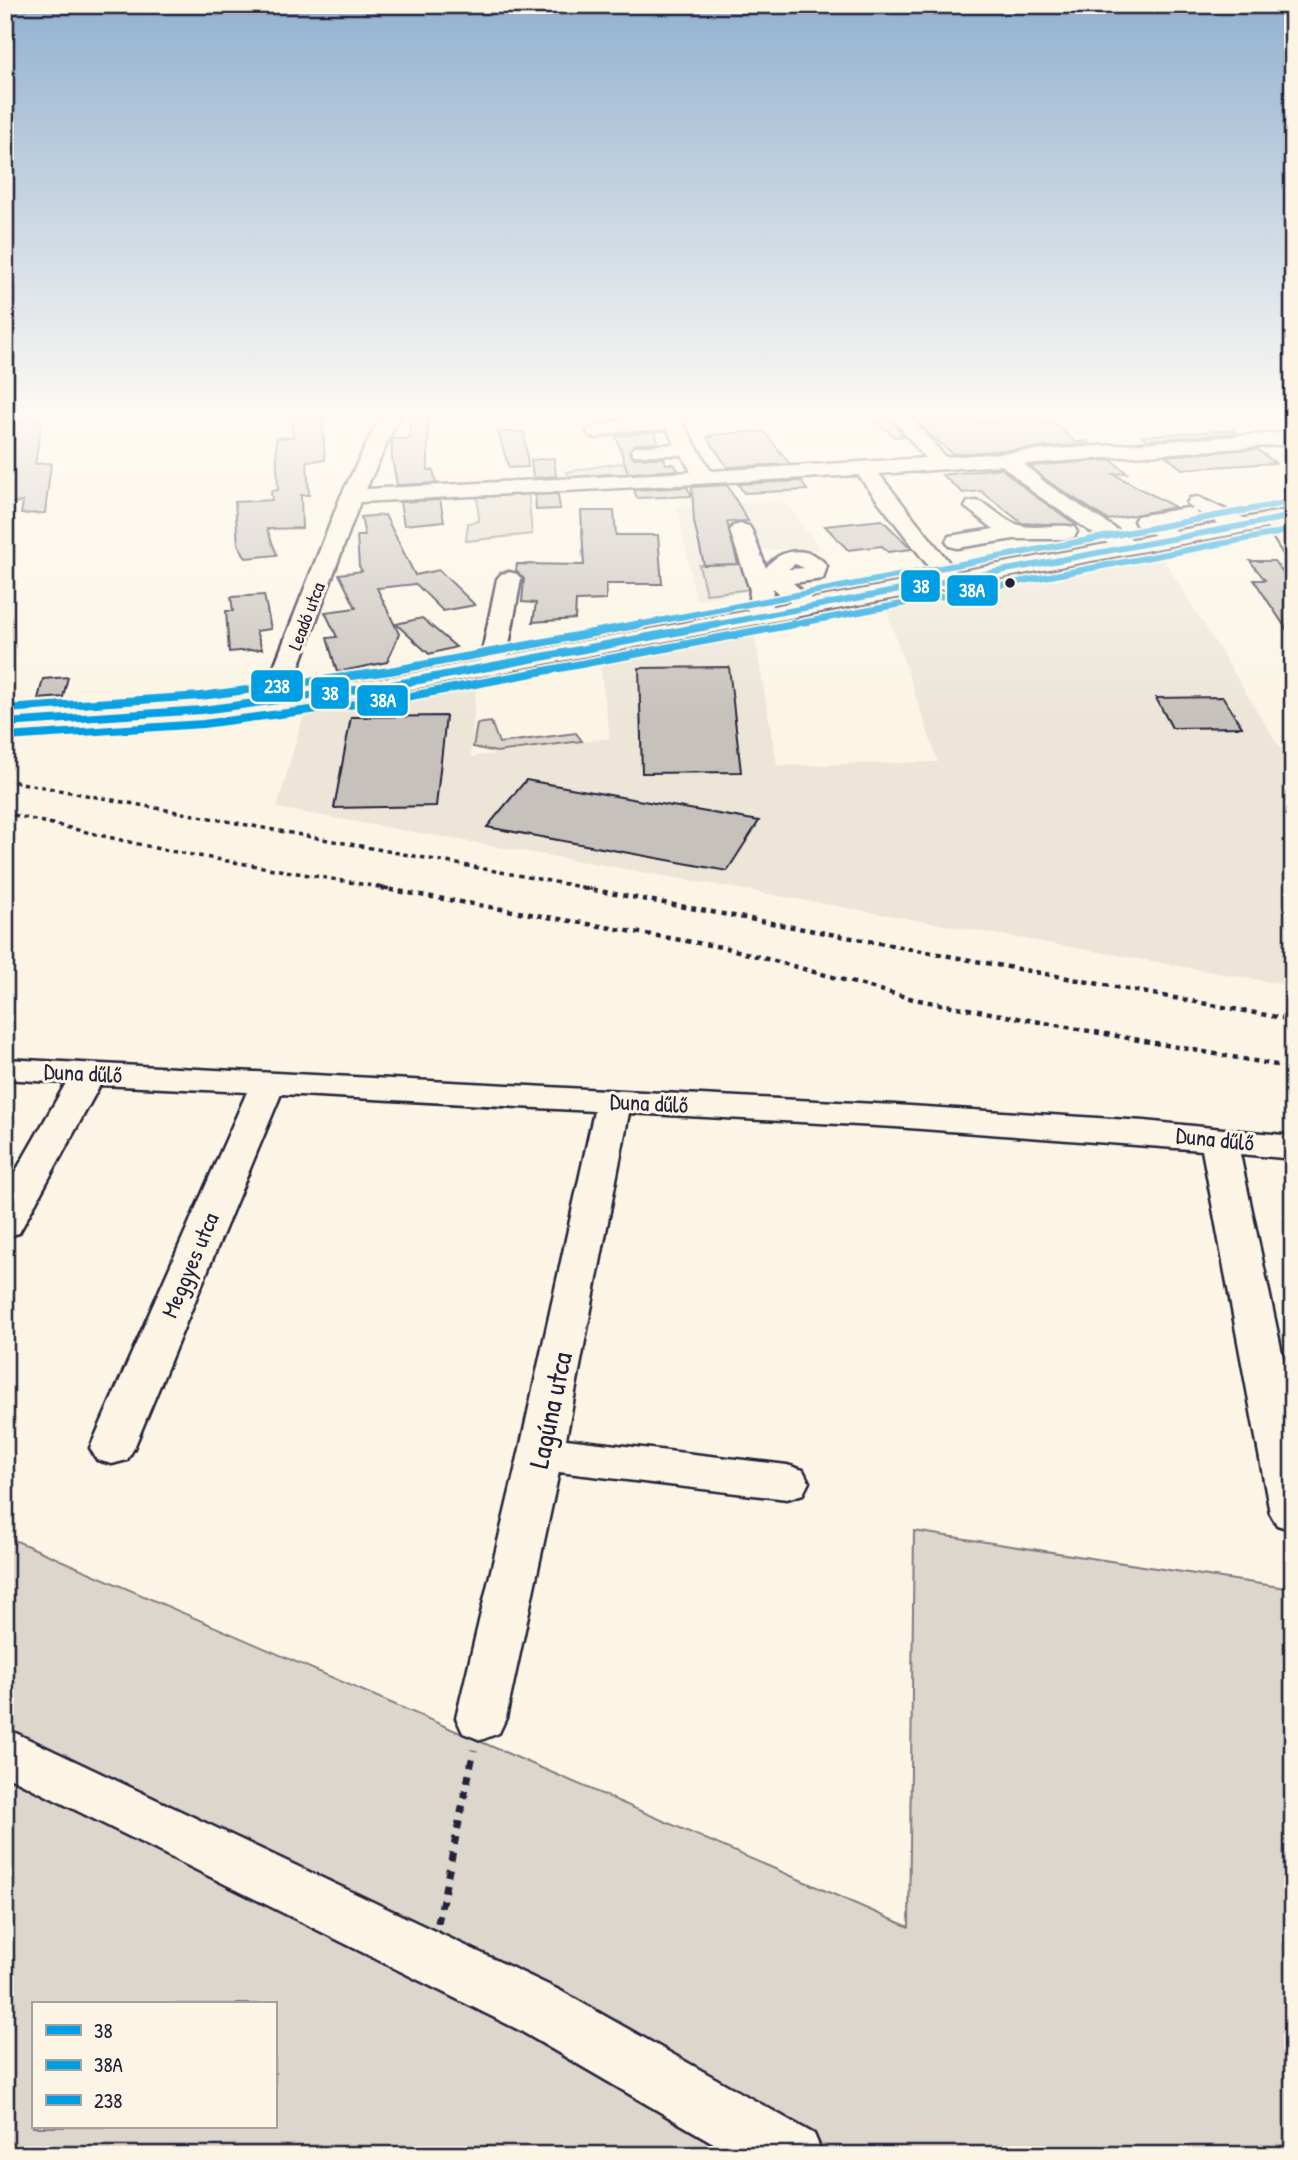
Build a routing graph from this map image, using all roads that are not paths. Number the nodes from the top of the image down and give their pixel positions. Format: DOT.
graph roads {
  1 [pos="344,516"];
  2 [pos="902,516"];
  3 [pos="958,516"];
  4 [pos="997,516"];
  5 [pos="1081,516"];
  6 [pos="1167,516"];
  7 [pos="1212,516"];
  8 [pos="1281,518"];
  9 [pos="1240,525"];
  10 [pos="741,531"];
  11 [pos="1014,532"];
  12 [pos="1066,532"];
  13 [pos="919,537"];
  14 [pos="1175,538"];
  15 [pos="957,541"];
  16 [pos="1128,547"];
  17 [pos="1293,550"];
  18 [pos="509,579"];
  19 [pos="951,580"];
  20 [pos="772,595"];
  21 [pos="809,607"];
  22 [pos="492,667"];
  23 [pos="273,702"];
  24 [pos="5,723"];
  25 [pos="5,1069"];
  26 [pos="89,1073"];
  27 [pos="269,1082"];
  28 [pos="614,1101"];
  29 [pos="1217,1138"];
  30 [pos="1293,1148"];
  31 [pos="5,1224"];
  32 [pos="112,1448"];
  33 [pos="541,1453"];
  34 [pos="787,1482"];
  35 [pos="1293,1513"];
  36 [pos="481,1718"];
  37 [pos="5,1750"];
  38 [pos="793,2155"];
  1 -- 23 [label="street, Leadó utca"];
  2 -- 13 [label="street"];
  3 -- 13 [label="street"];
  4 -- 11 [label="street"];
  5 -- 16 [label="street"];
  6 -- 14 [label="street"];
  7 -- 9 [label="street"];
  8 -- 9 [label="main road"];
  8 -- 17 [label="street"];
  9 -- 14 [label="main road"];
  10 -- 20 [label="street"];
  11 -- 12 [label="street"];
  11 -- 15 [label="street"];
  13 -- 19 [label="street"];
  14 -- 16 [label="main road"];
  16 -- 19 [label="main road"];
  18 -- 22 [label="street"];
  19 -- 21 [label="main road"];
  20 -- 21 [label="main road"];
  20 -- 21 [label="street"];
  20 -- 22 [label="main road"];
  22 -- 23 [label="main road"];
  23 -- 24 [label="main road"];
  25 -- 26 [label="street, Duna dűlő"];
  26 -- 27 [label="street, Duna dűlő"];
  26 -- 31 [label="street"];
  27 -- 28 [label="street, Duna dűlő"];
  27 -- 32 [label="street, Meggyes utca"];
  28 -- 29 [label="street, Duna dűlő"];
  28 -- 33 [label="street, Lagúna utca"];
  29 -- 30 [label="street, Duna dűlő"];
  29 -- 35 [label="street"];
  33 -- 34 [label="street"];
  33 -- 36 [label="street, Lagúna utca"];
  37 -- 38 [label="street"];
}
